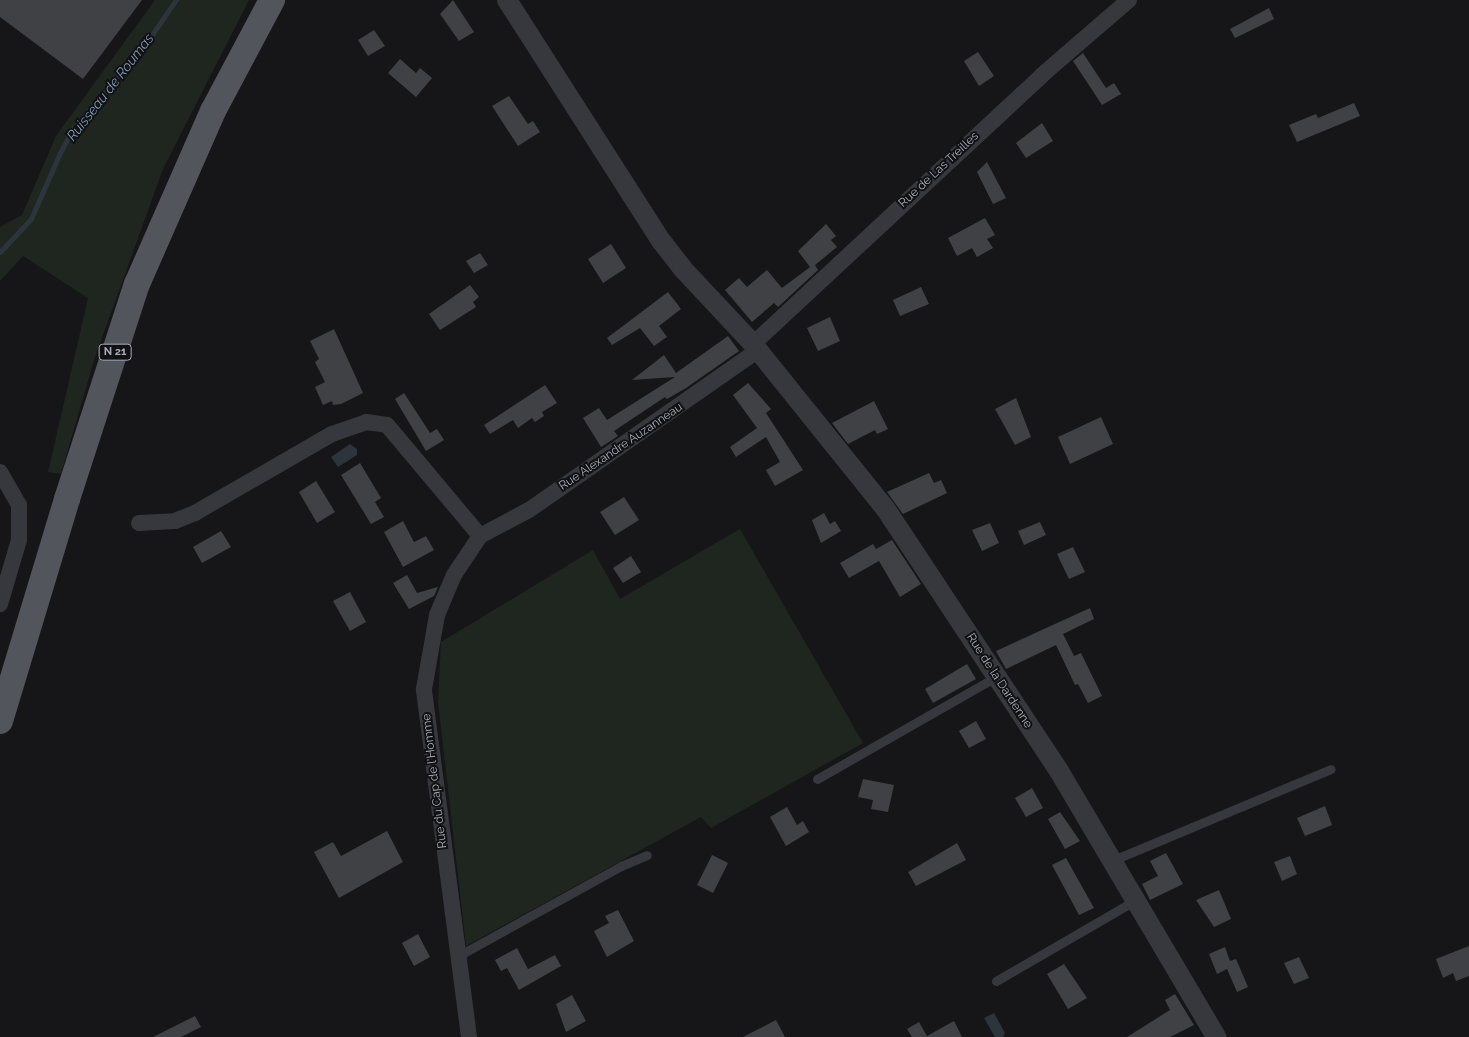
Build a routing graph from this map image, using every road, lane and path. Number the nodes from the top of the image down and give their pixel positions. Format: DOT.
graph roads {
  1 [pos="272,0"];
  2 [pos="507,0"];
  3 [pos="1129,0"];
  4 [pos="755,347"];
  5 [pos="0,472"];
  6 [pos="139,523"];
  7 [pos="480,536"];
  8 [pos="0,604"];
  9 [pos="996,677"];
  10 [pos="0,721"];
  11 [pos="1331,769"];
  12 [pos="817,778"];
  13 [pos="646,855"];
  14 [pos="1111,861"];
  15 [pos="1134,902"];
  16 [pos="458,956"];
  17 [pos="996,981"];
  18 [pos="468,1037"];
  19 [pos="1216,1037"];
  1 -- 10 [label="main road, N 21"];
  2 -- 4 [label="street, Rue de la Dardenne"];
  3 -- 4 [label="street, Rue de Las Treilles"];
  4 -- 7 [label="street, Rue Alexandre Auzanneau"];
  4 -- 9 [label="street, Rue de la Dardenne"];
  5 -- 8 [label="street"];
  6 -- 7 [label="street"];
  7 -- 16 [label="street, Rue du Cap de l'Homme"];
  9 -- 12 [label="lane"];
  9 -- 14 [label="street, Rue de la Dardenne"];
  11 -- 14 [label="lane"];
  13 -- 16 [label="lane"];
  14 -- 15 [label="street, Rue de la Dardenne"];
  15 -- 17 [label="lane"];
  15 -- 19 [label="street, Rue de la Dardenne"];
  16 -- 18 [label="street, Rue du Cap de l'Homme"];
}
